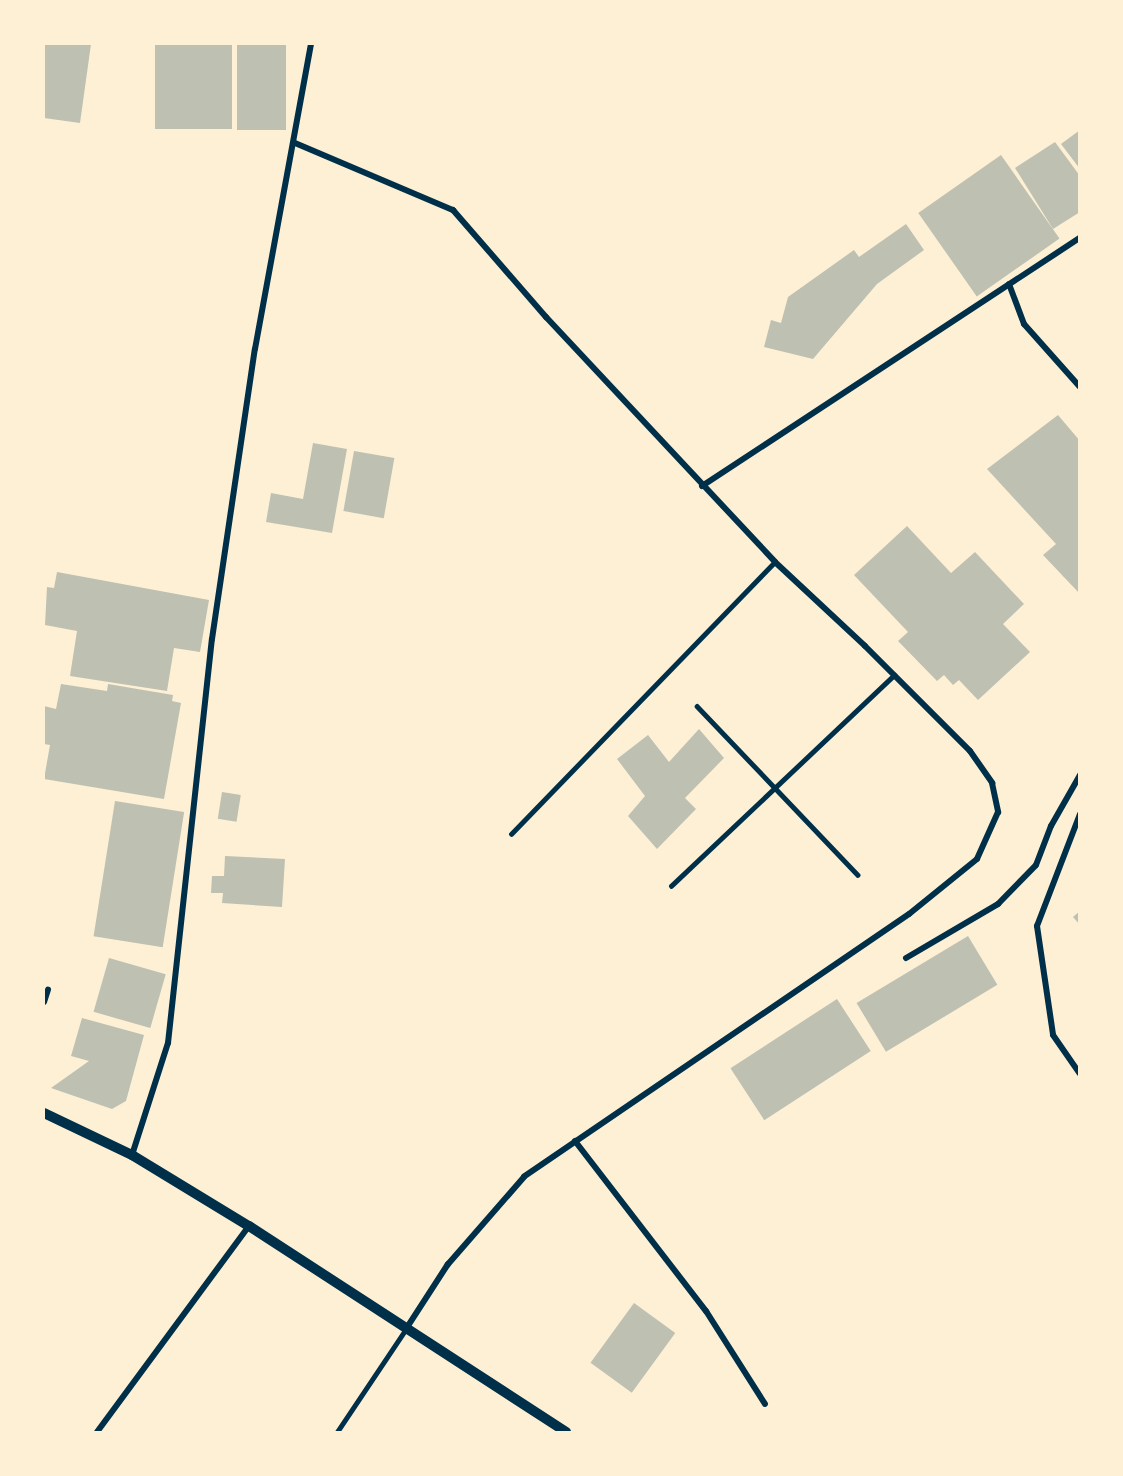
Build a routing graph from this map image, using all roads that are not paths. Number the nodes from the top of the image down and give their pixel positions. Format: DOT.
graph roads {
  1 [pos="311,44"];
  2 [pos="295,143"];
  3 [pos="1080,238"];
  4 [pos="1009,284"];
  5 [pos="1080,387"];
  6 [pos="702,486"];
  7 [pos="775,562"];
  8 [pos="894,675"];
  9 [pos="697,706"];
  10 [pos="1080,775"];
  11 [pos="774,786"];
  12 [pos="1080,814"];
  13 [pos="511,834"];
  14 [pos="858,875"];
  15 [pos="671,886"];
  16 [pos="906,958"];
  17 [pos="48,990"];
  18 [pos="44,1002"];
  19 [pos="1080,1074"];
  20 [pos="44,1113"];
  21 [pos="575,1142"];
  22 [pos="132,1155"];
  23 [pos="249,1226"];
  24 [pos="406,1329"];
  25 [pos="765,1404"];
  26 [pos="97,1432"];
  27 [pos="337,1432"];
  28 [pos="566,1432"];
  1 -- 2 [label="street"];
  2 -- 6 [label="street"];
  2 -- 22 [label="street"];
  3 -- 4 [label="street"];
  4 -- 5 [label="street"];
  4 -- 6 [label="street"];
  6 -- 7 [label="street"];
  7 -- 8 [label="street"];
  7 -- 13 [label="lane"];
  8 -- 11 [label="lane"];
  8 -- 21 [label="street"];
  9 -- 11 [label="lane"];
  10 -- 16 [label="street"];
  11 -- 14 [label="lane"];
  11 -- 15 [label="lane"];
  12 -- 19 [label="street"];
  17 -- 18 [label="street"];
  20 -- 22 [label="street"];
  21 -- 24 [label="street"];
  21 -- 25 [label="street"];
  22 -- 23 [label="street"];
  23 -- 24 [label="street"];
  23 -- 26 [label="street"];
  24 -- 27 [label="lane"];
  24 -- 28 [label="street"];
}
